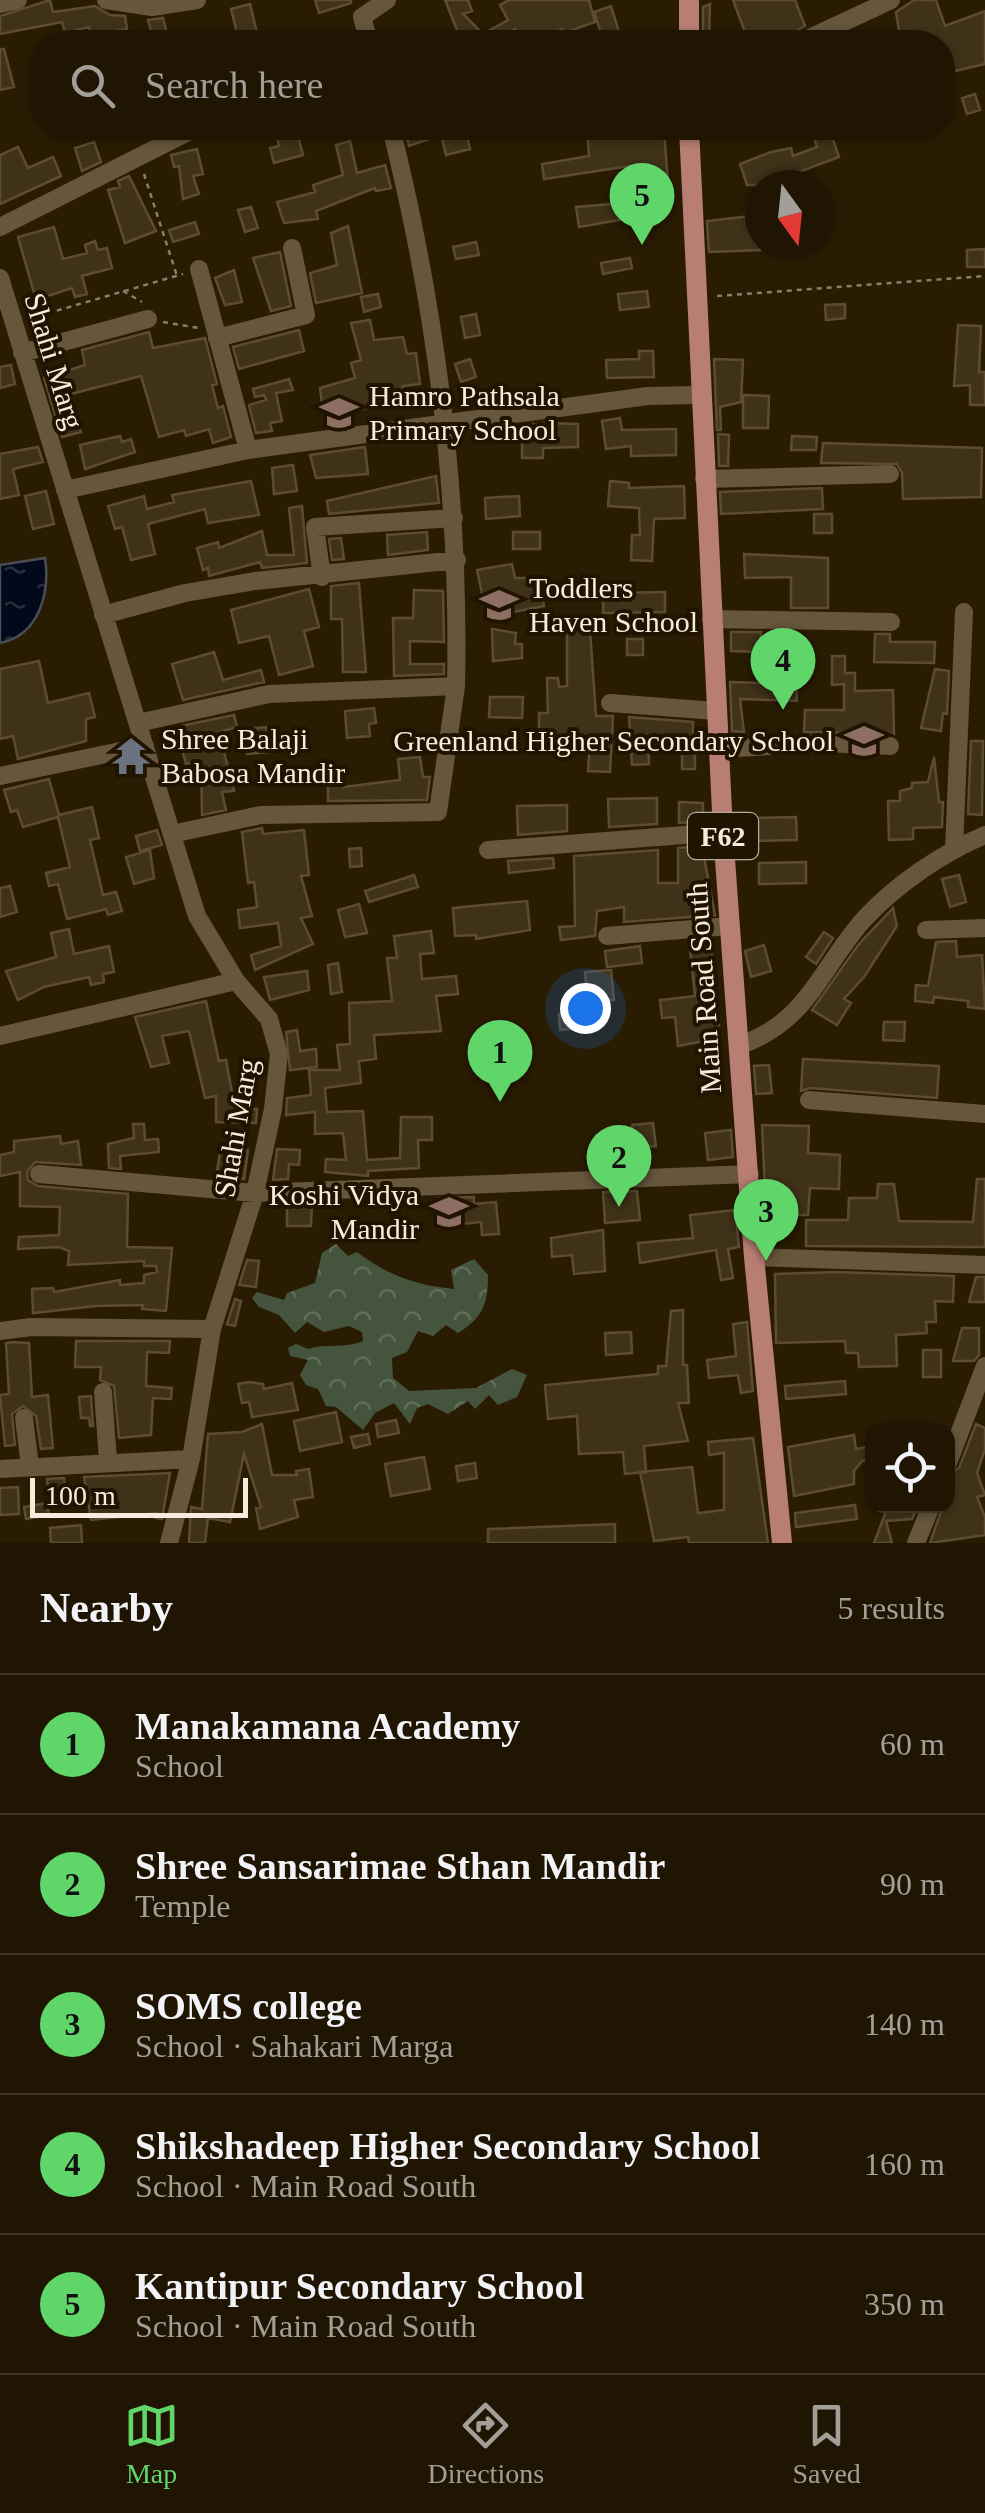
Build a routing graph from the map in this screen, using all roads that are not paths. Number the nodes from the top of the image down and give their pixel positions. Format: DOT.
graph roads {
  1 [pos="18,0"];
  2 [pos="106,0"];
  3 [pos="197,0"];
  4 [pos="689,0"];
  5 [pos="891,0"];
  6 [pos="381,1"];
  7 [pos="0,4"];
  8 [pos="366,30"];
  9 [pos="689,30"];
  10 [pos="827,30"];
  11 [pos="174,140"];
  12 [pos="394,140"];
  13 [pos="690,140"];
  14 [pos="0,227"];
  15 [pos="292,248"];
  16 [pos="199,269"];
  17 [pos="0,278"];
  18 [pos="6,312"];
  19 [pos="148,319"];
  20 [pos="216,334"];
  21 [pos="22,354"];
  22 [pos="698,395"];
  23 [pos="445,421"];
  24 [pos="248,450"];
  25 [pos="890,474"];
  26 [pos="704,479"];
  27 [pos="65,490"];
  28 [pos="454,518"];
  29 [pos="458,560"];
  30 [pos="322,576"];
  31 [pos="964,612"];
  32 [pos="103,615"];
  33 [pos="711,618"];
  34 [pos="892,622"];
  35 [pos="456,686"];
  36 [pos="610,703"];
  37 [pos="716,711"];
  38 [pos="138,723"];
  39 [pos="146,746"];
  40 [pos="890,746"];
  41 [pos="718,750"];
  42 [pos="0,776"];
  43 [pos="723,832"];
  44 [pos="172,834"];
  45 [pos="985,835"];
  46 [pos="954,849"];
  47 [pos="488,850"];
  48 [pos="730,926"];
  49 [pos="985,928"];
  50 [pos="926,930"];
  51 [pos="606,936"];
  52 [pos="236,982"];
  53 [pos="0,1036"];
  54 [pos="738,1046"];
  55 [pos="809,1100"];
  56 [pos="985,1114"];
  57 [pos="39,1174"];
  58 [pos="750,1174"];
  59 [pos="255,1194"];
  60 [pos="754,1257"];
  61 [pos="985,1265"];
  62 [pos="212,1329"];
  63 [pos="0,1331"];
  64 [pos="985,1366"];
  65 [pos="103,1392"];
  66 [pos="24,1418"];
  67 [pos="955,1445"];
  68 [pos="108,1460"];
  69 [pos="191,1460"];
  70 [pos="30,1466"];
  71 [pos="0,1469"];
  72 [pos="928,1513"];
  73 [pos="169,1543"];
  74 [pos="782,1543"];
  75 [pos="916,1543"];
  1 -- 7 [label="street"];
  2 -- 3 [label="street"];
  4 -- 9 [label="main road"];
  5 -- 10 [label="street"];
  6 -- 8 [label="street"];
  11 -- 14 [label="street"];
  12 -- 23 [label="street"];
  13 -- 22 [label="main road, Main Road South / F62"];
  15 -- 20 [label="street"];
  16 -- 20 [label="street"];
  17 -- 18 [label="street, Shahi Marg"];
  18 -- 21 [label="street, Shahi Marg"];
  19 -- 21 [label="street"];
  20 -- 24 [label="street"];
  21 -- 27 [label="street, Shahi Marg"];
  22 -- 23 [label="street"];
  22 -- 26 [label="main road, Main Road South / F62"];
  23 -- 24 [label="street"];
  23 -- 28 [label="street"];
  24 -- 27 [label="street"];
  25 -- 26 [label="street"];
  26 -- 33 [label="main road, Main Road South / F62"];
  27 -- 32 [label="street, Shahi Marg"];
  28 -- 29 [label="street"];
  28 -- 30 [label="street"];
  29 -- 30 [label="street"];
  29 -- 35 [label="street"];
  30 -- 32 [label="street"];
  31 -- 46 [label="street"];
  32 -- 38 [label="street, Shahi Marg"];
  33 -- 34 [label="street"];
  33 -- 37 [label="main road, Main Road South / F62"];
  35 -- 38 [label="street"];
  35 -- 44 [label="street"];
  36 -- 37 [label="street"];
  37 -- 41 [label="main road, Main Road South / F62"];
  38 -- 39 [label="street, Shahi Marg"];
  39 -- 42 [label="street"];
  39 -- 44 [label="street, Shahi Marg"];
  40 -- 41 [label="street"];
  41 -- 43 [label="main road, Main Road South / F62"];
  43 -- 47 [label="street"];
  43 -- 48 [label="main road, Main Road South / F62"];
  44 -- 52 [label="street, Shahi Marg"];
  45 -- 46 [label="street"];
  46 -- 54 [label="street"];
  48 -- 51 [label="street"];
  48 -- 54 [label="main road, Main Road South / F62"];
  49 -- 50 [label="street"];
  52 -- 53 [label="street"];
  52 -- 59 [label="street, Shahi Marg"];
  54 -- 58 [label="main road, Main Road South / F62"];
  55 -- 56 [label="street"];
  57 -- 59 [label="street"];
  58 -- 59 [label="street"];
  58 -- 60 [label="main road, Main Road South / F62"];
  59 -- 62 [label="street, Shahi Marg"];
  60 -- 61 [label="street"];
  60 -- 74 [label="main road, Main Road South / F62"];
  62 -- 63 [label="street"];
  62 -- 69 [label="street, Shahi Marg"];
  64 -- 67 [label="street"];
  65 -- 68 [label="street"];
  66 -- 70 [label="street"];
  68 -- 69 [label="street"];
  68 -- 70 [label="street"];
  69 -- 73 [label="street, Shahi Marg"];
  70 -- 71 [label="street"];
  72 -- 75 [label="street"];
}
